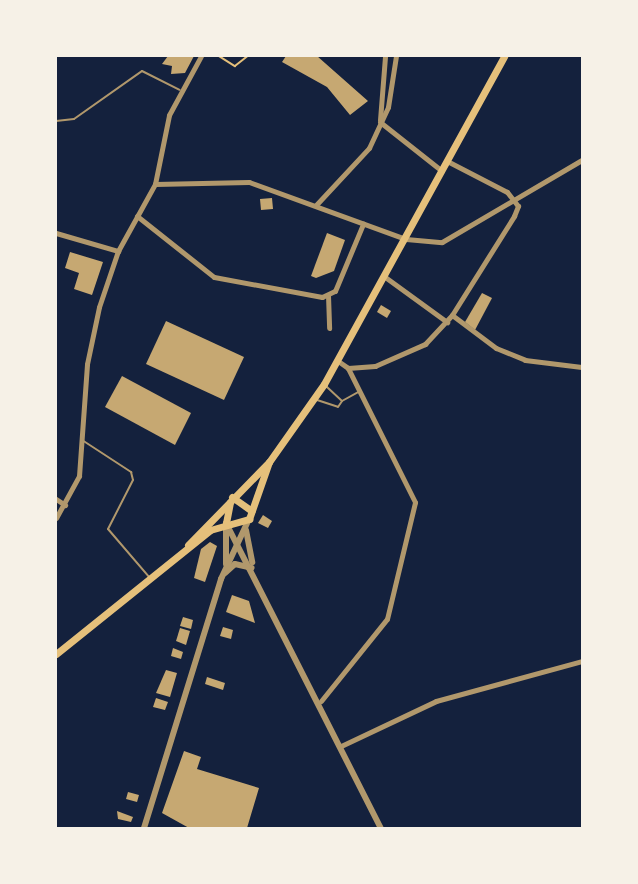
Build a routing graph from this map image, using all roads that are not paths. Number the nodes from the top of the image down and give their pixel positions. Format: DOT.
graph roads {
  1 [pos="201,56"];
  2 [pos="385,56"];
  3 [pos="396,56"];
  4 [pos="504,56"];
  5 [pos="182,92"];
  6 [pos="56,121"];
  7 [pos="380,122"];
  8 [pos="582,160"];
  9 [pos="447,161"];
  10 [pos="442,171"];
  11 [pos="155,184"];
  12 [pos="514,198"];
  13 [pos="316,205"];
  14 [pos="137,216"];
  15 [pos="363,224"];
  16 [pos="56,233"];
  17 [pos="406,239"];
  18 [pos="118,251"];
  19 [pos="385,277"];
  20 [pos="328,296"];
  21 [pos="452,315"];
  22 [pos="447,322"];
  23 [pos="329,328"];
  24 [pos="338,361"];
  25 [pos="582,367"];
  26 [pos="348,368"];
  27 [pos="324,384"];
  28 [pos="360,392"];
  29 [pos="314,399"];
  30 [pos="342,401"];
  31 [pos="82,440"];
  32 [pos="268,462"];
  33 [pos="232,497"];
  34 [pos="56,499"];
  35 [pos="65,505"];
  36 [pos="252,511"];
  37 [pos="56,518"];
  38 [pos="249,519"];
  39 [pos="246,527"];
  40 [pos="225,528"];
  41 [pos="238,544"];
  42 [pos="188,546"];
  43 [pos="226,567"];
  44 [pos="253,568"];
  45 [pos="150,578"];
  46 [pos="221,579"];
  47 [pos="56,654"];
  48 [pos="582,661"];
  49 [pos="321,701"];
  50 [pos="341,746"];
  51 [pos="144,828"];
  52 [pos="381,828"];
  1 -- 5 [label="street"];
  2 -- 7 [label="street"];
  3 -- 7 [label="street"];
  4 -- 9 [label="main road"];
  5 -- 6 [label="lane"];
  5 -- 11 [label="street"];
  7 -- 10 [label="street"];
  7 -- 13 [label="street"];
  8 -- 12 [label="street"];
  9 -- 10 [label="main road"];
  9 -- 12 [label="street"];
  10 -- 17 [label="main road"];
  11 -- 13 [label="street"];
  11 -- 14 [label="street"];
  12 -- 17 [label="street"];
  12 -- 21 [label="street"];
  13 -- 15 [label="street"];
  14 -- 18 [label="street"];
  14 -- 20 [label="street"];
  15 -- 17 [label="street"];
  15 -- 20 [label="street"];
  16 -- 18 [label="street"];
  17 -- 19 [label="main road"];
  18 -- 31 [label="street"];
  19 -- 22 [label="street"];
  19 -- 24 [label="main road"];
  20 -- 23 [label="street"];
  21 -- 22 [label="street"];
  21 -- 25 [label="street"];
  22 -- 26 [label="street"];
  24 -- 26 [label="street"];
  24 -- 27 [label="main road"];
  26 -- 28 [label="street"];
  27 -- 29 [label="main road"];
  27 -- 30 [label="lane"];
  28 -- 30 [label="lane"];
  28 -- 49 [label="street"];
  29 -- 30 [label="lane"];
  29 -- 32 [label="main road"];
  31 -- 35 [label="street"];
  31 -- 45 [label="lane"];
  32 -- 33 [label="main road"];
  32 -- 36 [label="main road"];
  33 -- 36 [label="main road"];
  33 -- 40 [label="main road"];
  33 -- 42 [label="main road"];
  34 -- 35 [label="street"];
  35 -- 37 [label="street"];
  36 -- 38 [label="main road"];
  38 -- 39 [label="street"];
  38 -- 40 [label="main road"];
  39 -- 41 [label="street"];
  39 -- 44 [label="street"];
  40 -- 41 [label="street"];
  40 -- 42 [label="main road"];
  40 -- 43 [label="street"];
  41 -- 43 [label="street"];
  41 -- 44 [label="street"];
  42 -- 45 [label="main road"];
  43 -- 46 [label="street"];
  44 -- 46 [label="street"];
  44 -- 49 [label="street"];
  45 -- 47 [label="main road"];
  46 -- 51 [label="street"];
  48 -- 50 [label="street"];
  49 -- 50 [label="street"];
  50 -- 52 [label="street"];
}
